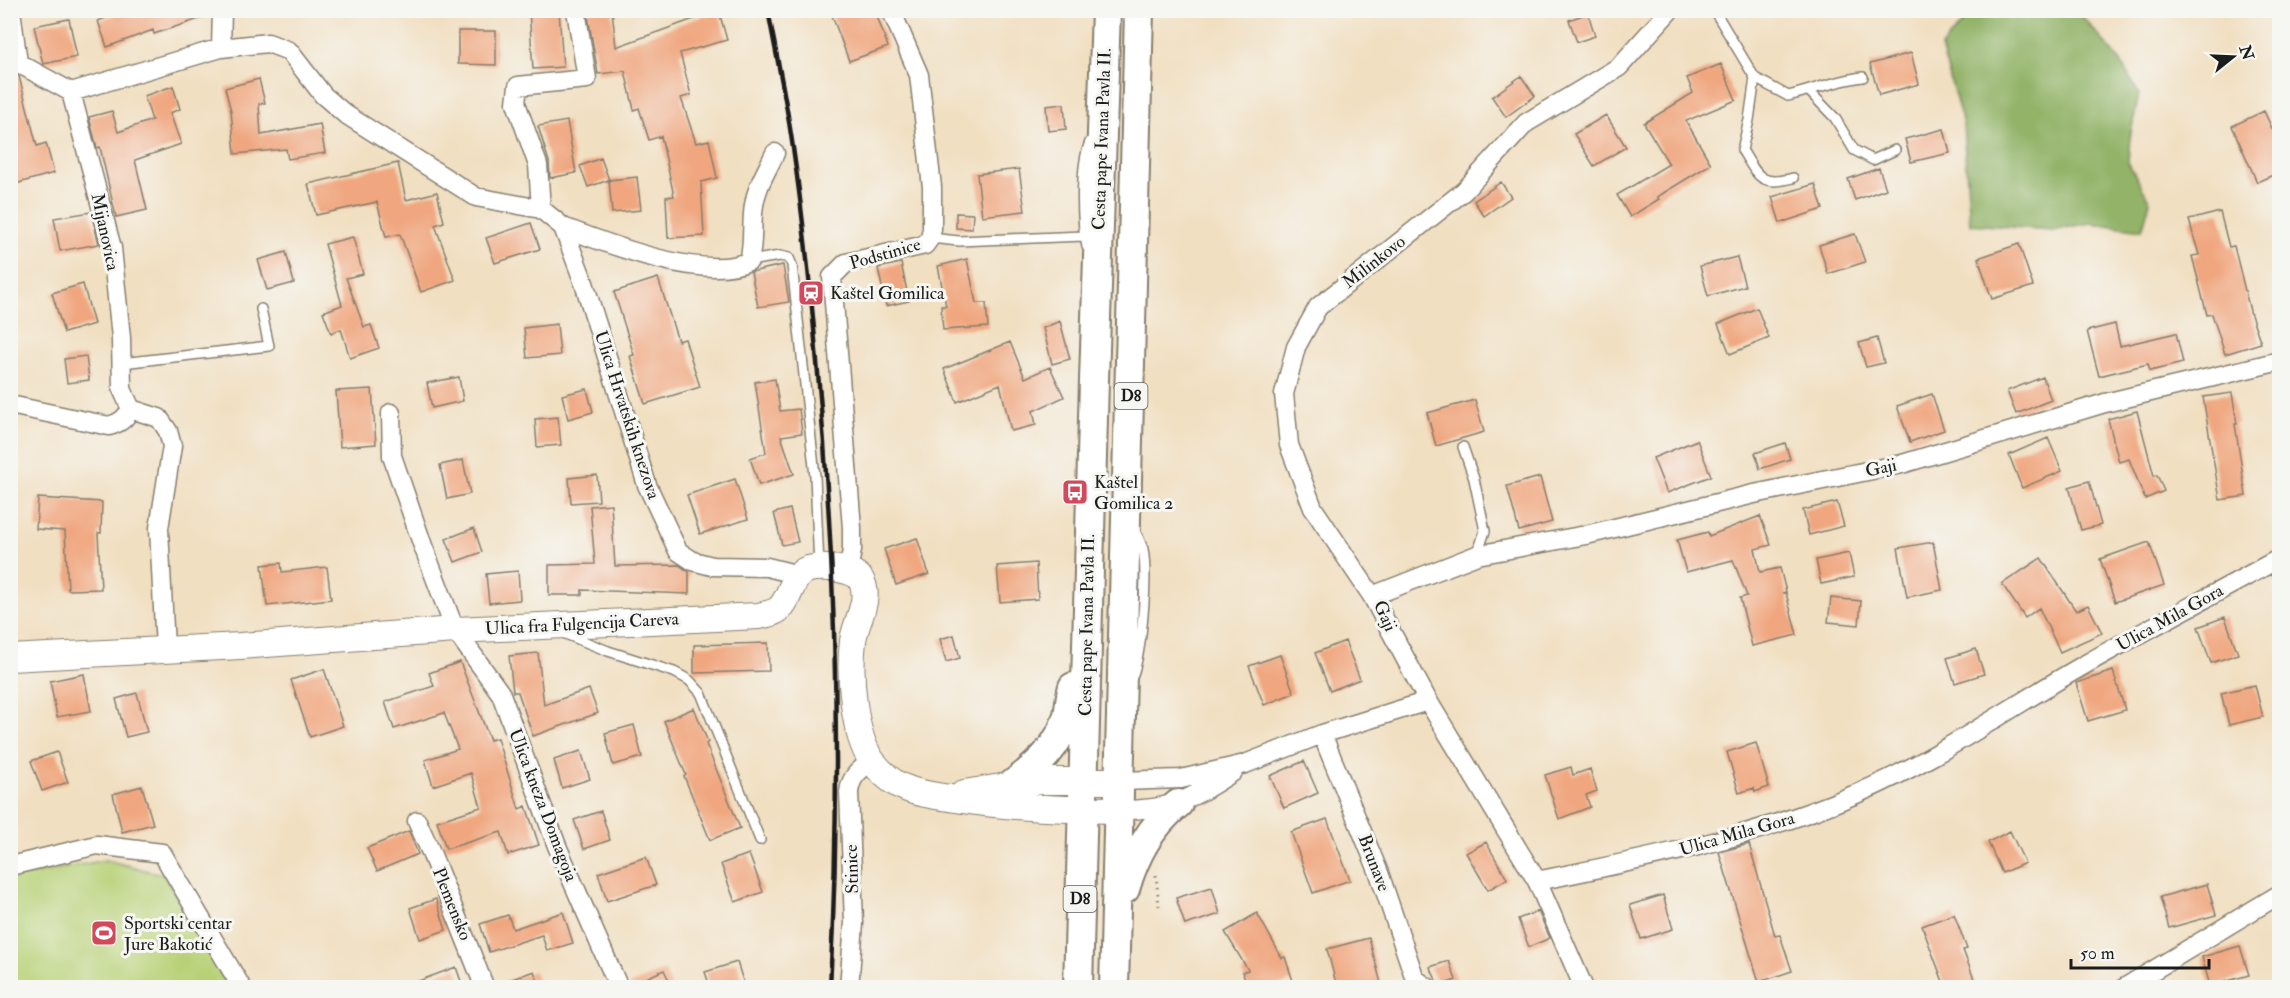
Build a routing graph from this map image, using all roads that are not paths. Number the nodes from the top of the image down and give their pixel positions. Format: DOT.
graph roads {
  1 [pos="11,10"];
  2 [pos="222,10"];
  3 [pos="576,10"];
  4 [pos="891,10"];
  5 [pos="1106,10"];
  6 [pos="1139,10"];
  7 [pos="1670,10"];
  8 [pos="1714,10"];
  9 [pos="221,48"];
  10 [pos="14,63"];
  11 [pos="1863,77"];
  12 [pos="1755,78"];
  13 [pos="1809,91"];
  14 [pos="71,92"];
  15 [pos="1102,122"];
  16 [pos="1895,150"];
  17 [pos="775,153"];
  18 [pos="1793,178"];
  19 [pos="541,209"];
  20 [pos="563,227"];
  21 [pos="1084,236"];
  22 [pos="930,238"];
  23 [pos="749,261"];
  24 [pos="1098,271"];
  25 [pos="261,309"];
  26 [pos="2280,361"];
  27 [pos="122,363"];
  28 [pos="10,405"];
  29 [pos="131,409"];
  30 [pos="391,413"];
  31 [pos="1463,447"];
  32 [pos="1477,555"];
  33 [pos="2280,558"];
  34 [pos="809,572"];
  35 [pos="848,572"];
  36 [pos="1372,596"];
  37 [pos="555,625"];
  38 [pos="455,630"];
  39 [pos="165,649"];
  40 [pos="10,658"];
  41 [pos="1087,659"];
  42 [pos="1428,700"];
  43 [pos="1322,734"];
  44 [pos="872,761"];
  45 [pos="1245,764"];
  46 [pos="1083,780"];
  47 [pos="1120,781"];
  48 [pos="1013,784"];
  49 [pos="943,797"];
  50 [pos="1178,804"];
  51 [pos="1083,810"];
  52 [pos="1120,810"];
  53 [pos="417,821"];
  54 [pos="760,840"];
  55 [pos="10,866"];
  56 [pos="1537,881"];
  57 [pos="2280,894"];
  58 [pos="1116,910"];
  59 [pos="243,987"];
  60 [pos="485,987"];
  61 [pos="619,987"];
  62 [pos="849,987"];
  63 [pos="1078,987"];
  64 [pos="1114,987"];
  65 [pos="1428,987"];
  66 [pos="1584,987"];
  67 [pos="2124,987"];
  1 -- 10 [label="street"];
  2 -- 9 [label="street"];
  3 -- 19 [label="street"];
  4 -- 22 [label="street, Podstinice"];
  5 -- 15 [label="main road, Cesta pape Ivana Pavla II. / D8"];
  6 -- 47 [label="main road, Cesta pape Ivana Pavla II. / D8"];
  7 -- 36 [label="street, Milinkovo"];
  8 -- 12 [label="lane"];
  9 -- 14 [label="street"];
  9 -- 19 [label="street"];
  10 -- 14 [label="street"];
  11 -- 13 [label="lane"];
  12 -- 13 [label="lane"];
  12 -- 18 [label="lane"];
  13 -- 16 [label="lane"];
  14 -- 27 [label="street, Mijanovica"];
  15 -- 21 [label="lane"];
  15 -- 24 [label="main road, Cesta pape Ivana Pavla II. / D8"];
  17 -- 23 [label="street"];
  19 -- 20 [label="street"];
  20 -- 23 [label="street"];
  20 -- 34 [label="street, Ulica Hrvatskih knezova"];
  21 -- 22 [label="lane"];
  21 -- 24 [label="lane"];
  22 -- 35 [label="street, Podstinice"];
  23 -- 34 [label="lane"];
  24 -- 41 [label="main road, Cesta pape Ivana Pavla II. / D8"];
  25 -- 27 [label="lane"];
  26 -- 32 [label="street, Gaji"];
  27 -- 29 [label="street, Mijanovica"];
  28 -- 29 [label="street"];
  29 -- 39 [label="street"];
  30 -- 38 [label="street, Ulica kneza Domagoja"];
  31 -- 32 [label="lane"];
  32 -- 36 [label="street, Gaji"];
  33 -- 56 [label="street, Ulica Mila Gora"];
  34 -- 35 [label="street"];
  34 -- 37 [label="street, Ulica fra Fulgencija Careva"];
  35 -- 44 [label="street"];
  36 -- 42 [label="street, Gaji"];
  37 -- 38 [label="street, Ulica fra Fulgencija Careva"];
  37 -- 54 [label="lane"];
  38 -- 39 [label="street, Ulica fra Fulgencija Careva"];
  38 -- 61 [label="street, Ulica kneza Domagoja"];
  39 -- 40 [label="street, Ulica fra Fulgencija Careva"];
  41 -- 46 [label="main road, Cesta pape Ivana Pavla II. / D8"];
  41 -- 48 [label="main road"];
  42 -- 43 [label="street"];
  42 -- 56 [label="street"];
  43 -- 45 [label="street"];
  43 -- 65 [label="street, Brunave"];
  44 -- 49 [label="street"];
  44 -- 62 [label="street, Stinice"];
  45 -- 47 [label="street"];
  45 -- 50 [label="street"];
  46 -- 47 [label="street"];
  46 -- 48 [label="street"];
  46 -- 51 [label="main road, Cesta pape Ivana Pavla II. / D8"];
  47 -- 52 [label="main road, Cesta pape Ivana Pavla II. / D8"];
  48 -- 49 [label="street"];
  49 -- 51 [label="street"];
  50 -- 52 [label="street"];
  50 -- 58 [label="main road"];
  51 -- 52 [label="street"];
  51 -- 63 [label="main road, Cesta pape Ivana Pavla II. / D8"];
  52 -- 58 [label="main road, Cesta pape Ivana Pavla II. / D8"];
  53 -- 60 [label="street, Plemensko"];
  55 -- 59 [label="street"];
  56 -- 66 [label="street"];
  57 -- 67 [label="street"];
  58 -- 64 [label="main road, Cesta pape Ivana Pavla II. / D8"];
}
